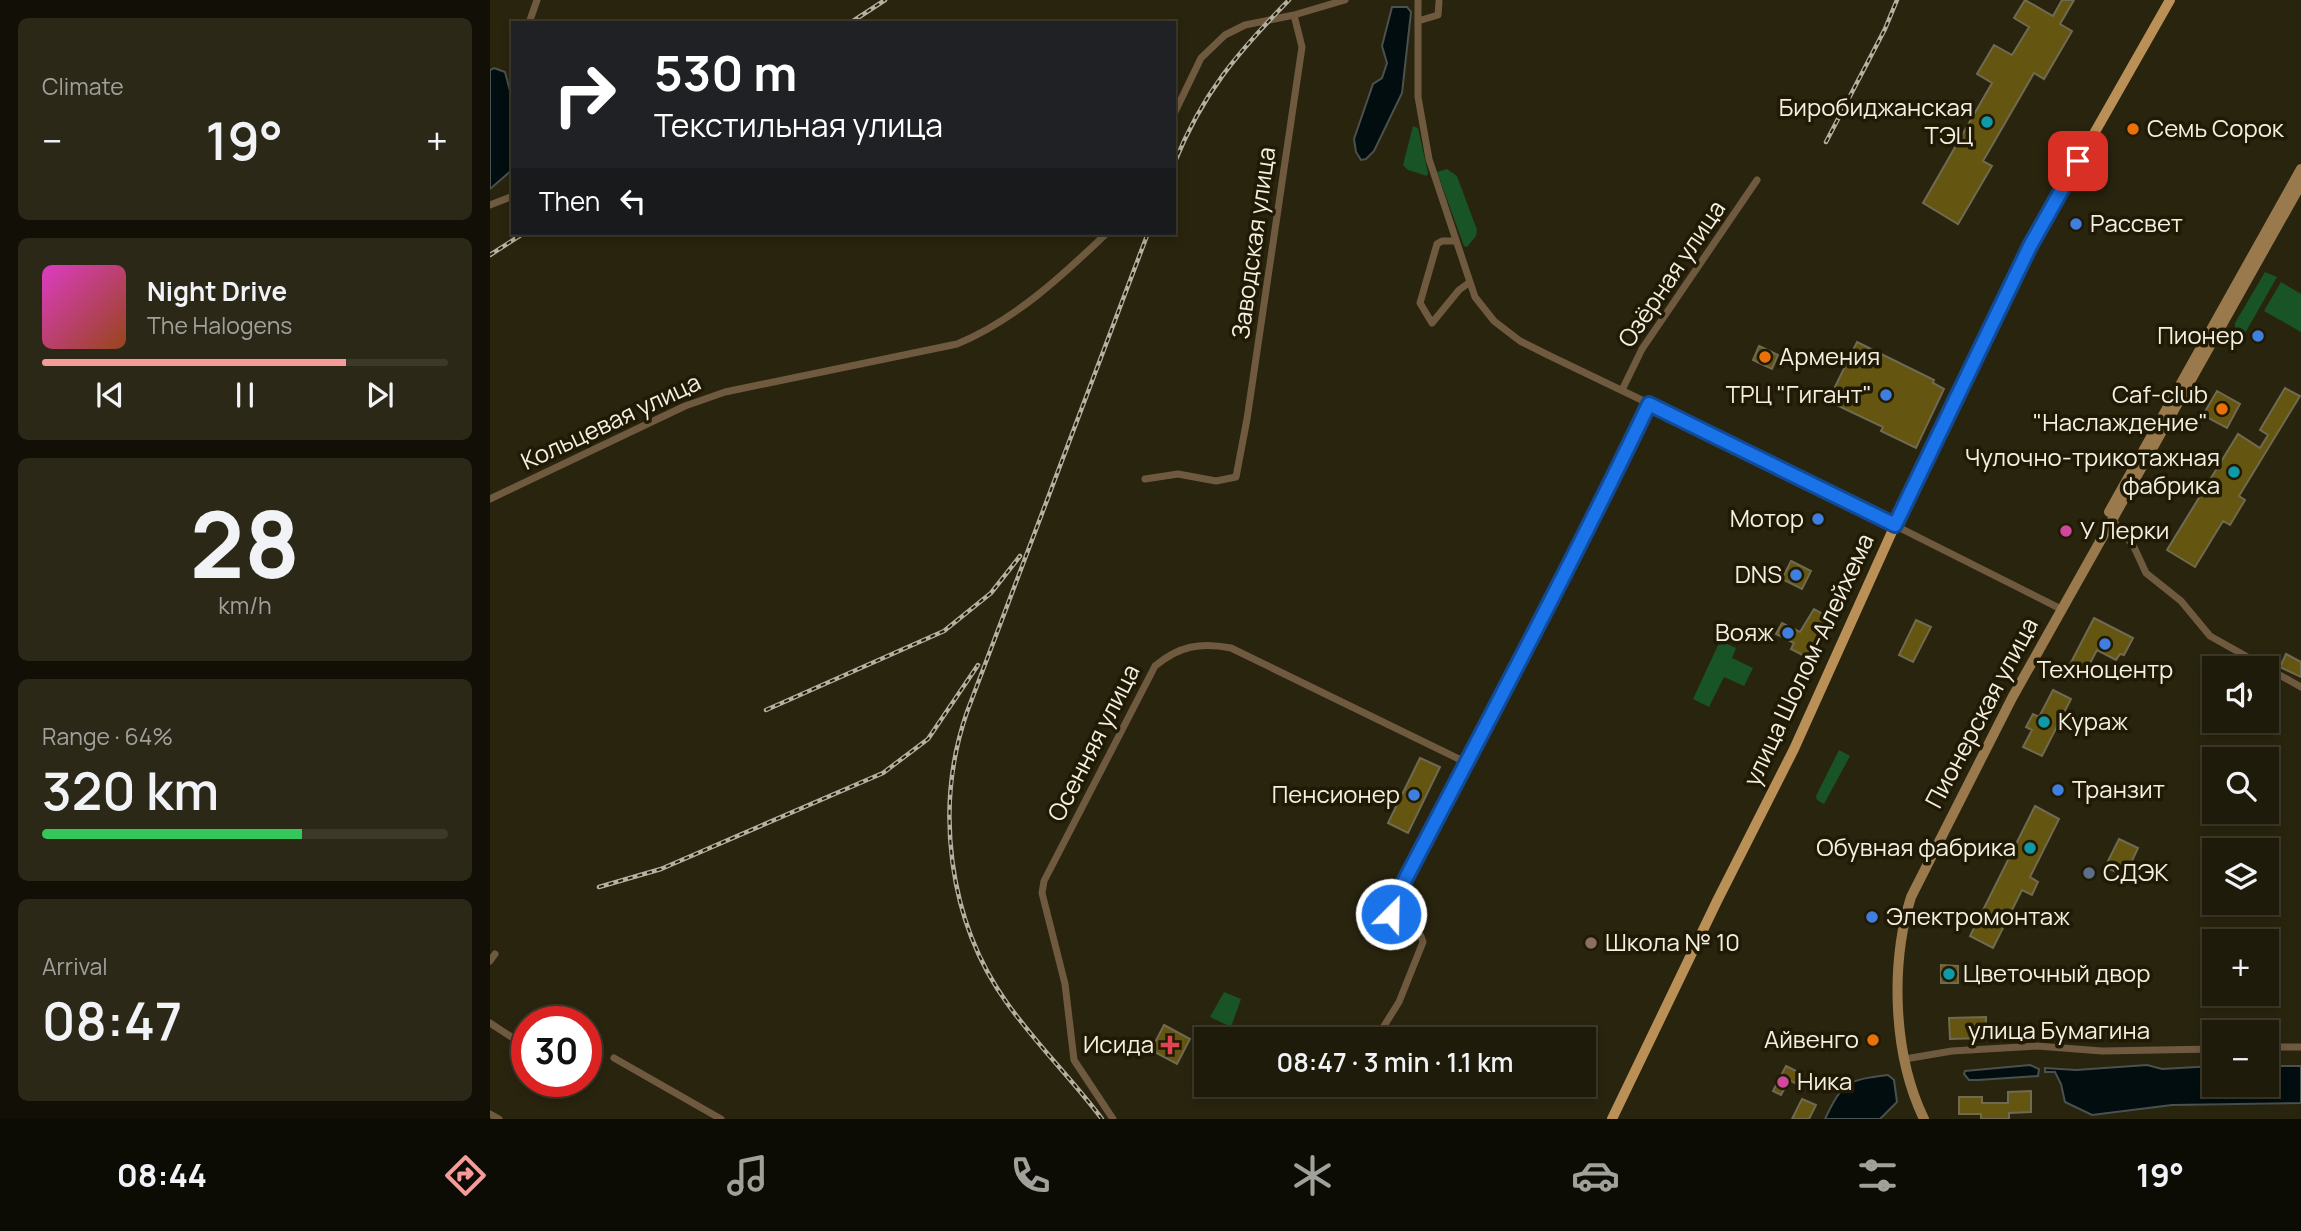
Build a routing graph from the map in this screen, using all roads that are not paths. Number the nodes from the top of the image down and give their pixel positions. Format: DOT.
graph roads {
  1 [pos="537,0"];
  2 [pos="1345,0"];
  3 [pos="1418,0"];
  4 [pos="2170,0"];
  5 [pos="1438,2"];
  6 [pos="1294,15"];
  7 [pos="530,21"];
  8 [pos="1418,21"];
  9 [pos="1176,110"];
  10 [pos="2301,169"];
  11 [pos="1757,180"];
  12 [pos="2301,184"];
  13 [pos="511,197"];
  14 [pos="490,205"];
  15 [pos="1105,235"];
  16 [pos="1456,241"];
  17 [pos="2255,258"];
  18 [pos="1470,282"];
  19 [pos="1622,390"];
  20 [pos="1649,404"];
  21 [pos="1145,479"];
  22 [pos="490,499"];
  23 [pos="2110,517"];
  24 [pos="1895,525"];
  25 [pos="2061,609"];
  26 [pos="2301,687"];
  27 [pos="1465,762"];
  28 [pos="490,1023"];
  29 [pos="1384,1026"];
  30 [pos="511,1037"];
  31 [pos="2279,1047"];
  32 [pos="2301,1047"];
  33 [pos="2202,1049"];
  34 [pos="614,1058"];
  35 [pos="1905,1059"];
  36 [pos="490,1114"];
  37 [pos="499,1119"];
  38 [pos="721,1119"];
  39 [pos="1113,1119"];
  40 [pos="1612,1119"];
  41 [pos="1924,1119"];
  1 -- 7 [label="street"];
  2 -- 6 [label="street"];
  3 -- 8 [label="street"];
  4 -- 24 [label="main road, улица Шолом-Алейхема"];
  5 -- 8 [label="street"];
  6 -- 9 [label="street"];
  6 -- 21 [label="street, Заводская улица"];
  8 -- 16 [label="street"];
  10 -- 17 [label="main road, Пионерская улица"];
  11 -- 19 [label="street, Озёрная улица"];
  12 -- 17 [label="main road, Пионерская улица"];
  13 -- 14 [label="street"];
  15 -- 22 [label="street, Кольцевая улица"];
  16 -- 18 [label="street"];
  16 -- 18 [label="street"];
  17 -- 23 [label="main road, Пионерская улица"];
  18 -- 19 [label="street"];
  19 -- 20 [label="street"];
  20 -- 24 [label="street"];
  20 -- 27 [label="street"];
  23 -- 25 [label="main road, Пионерская улица"];
  23 -- 26 [label="street"];
  24 -- 25 [label="street"];
  24 -- 40 [label="main road, улица Шолом-Алейхема"];
  25 -- 35 [label="main road, Пионерская улица"];
  27 -- 29 [label="street"];
  27 -- 39 [label="street, Осенняя улица"];
  28 -- 30 [label="street"];
  31 -- 32 [label="street"];
  33 -- 35 [label="street, улица Бумагина"];
  34 -- 38 [label="street"];
  35 -- 41 [label="main road, Пионерская улица"];
  36 -- 37 [label="street"];
}
